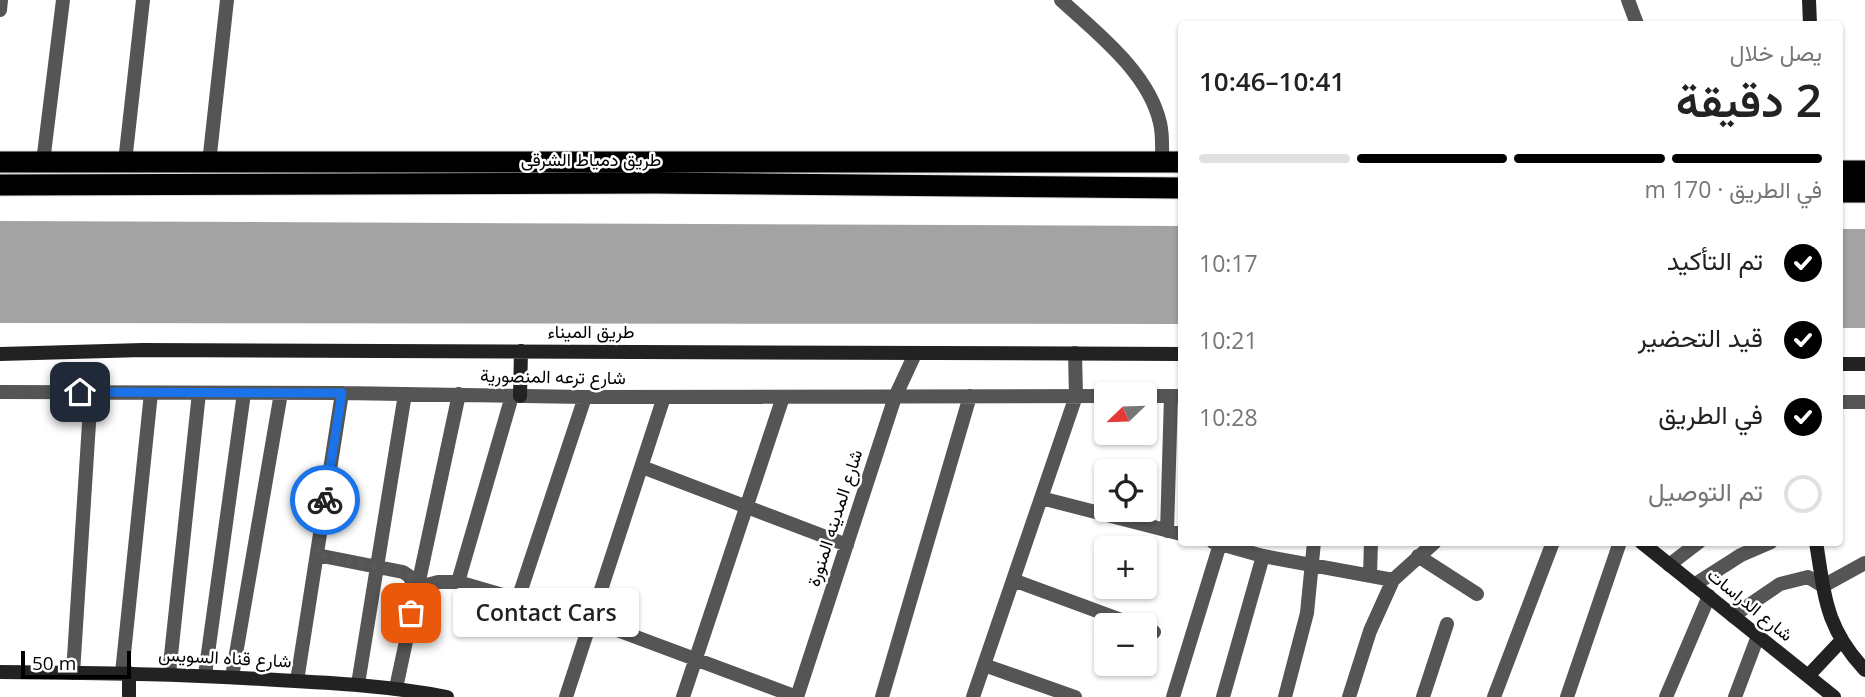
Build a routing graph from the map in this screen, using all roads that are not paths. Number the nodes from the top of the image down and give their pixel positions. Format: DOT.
graph roads {
  1 [pos="1,0"];
  2 [pos="63,0"];
  3 [pos="143,0"];
  4 [pos="227,0"];
  5 [pos="1061,0"];
  6 [pos="1628,0"];
  7 [pos="1809,0"];
  8 [pos="0,10"];
  9 [pos="1636,21"];
  10 [pos="1810,21"];
  11 [pos="653,161"];
  12 [pos="0,162"];
  13 [pos="43,162"];
  14 [pos="125,162"];
  15 [pos="1172,162"];
  16 [pos="209,163"];
  17 [pos="1843,171"];
  18 [pos="1865,171"];
  19 [pos="654,183"];
  20 [pos="0,185"];
  21 [pos="1178,188"];
  22 [pos="1843,192"];
  23 [pos="1865,192"];
  24 [pos="521,351"];
  25 [pos="1075,353"];
  26 [pos="0,354"];
  27 [pos="915,354"];
  28 [pos="1178,354"];
  29 [pos="1843,364"];
  30 [pos="1865,364"];
  31 [pos="0,391"];
  32 [pos="91,392"];
  33 [pos="151,393"];
  34 [pos="199,393"];
  35 [pos="244,393"];
  36 [pos="281,393"];
  37 [pos="342,393"];
  38 [pos="405,394"];
  39 [pos="459,394"];
  40 [pos="516,396"];
  41 [pos="970,396"];
  42 [pos="1076,396"];
  43 [pos="1094,396"];
  44 [pos="1157,396"];
  45 [pos="1176,396"];
  46 [pos="585,397"];
  47 [pos="664,397"];
  48 [pos="783,397"];
  49 [pos="895,397"];
  50 [pos="1843,402"];
  51 [pos="1865,402"];
  52 [pos="1175,465"];
  53 [pos="642,467"];
  54 [pos="1041,498"];
  55 [pos="747,507"];
  56 [pos="1174,533"];
  57 [pos="847,545"];
  58 [pos="1216,546"];
  59 [pos="1241,546"];
  60 [pos="1314,546"];
  61 [pos="1371,546"];
  62 [pos="1430,546"];
  63 [pos="1551,546"];
  64 [pos="1619,546"];
  65 [pos="1646,546"];
  66 [pos="1694,546"];
  67 [pos="1762,546"];
  68 [pos="1817,546"];
  69 [pos="317,555"];
  70 [pos="1264,556"];
  71 [pos="1418,556"];
  72 [pos="1865,563"];
  73 [pos="1314,565"];
  74 [pos="1669,565"];
  75 [pos="378,567"];
  76 [pos="1370,575"];
  77 [pos="1013,580"];
  78 [pos="1393,580"];
  79 [pos="458,582"];
  80 [pos="1694,585"];
  81 [pos="1823,586"];
  82 [pos="416,588"];
  83 [pos="1477,594"];
  84 [pos="1709,596"];
  85 [pos="518,599"];
  86 [pos="1102,613"];
  87 [pos="1733,616"];
  88 [pos="593,621"];
  89 [pos="1447,624"];
  90 [pos="1758,636"];
  91 [pos="1841,642"];
  92 [pos="696,660"];
  93 [pos="984,666"];
  94 [pos="1864,667"];
  95 [pos="0,672"];
  96 [pos="73,673"];
  97 [pos="125,673"];
  98 [pos="169,674"];
  99 [pos="205,676"];
  100 [pos="1808,676"];
  101 [pos="232,677"];
  102 [pos="297,681"];
  103 [pos="358,684"];
  104 [pos="402,691"];
  105 [pos="1818,692"];
  106 [pos="129,697"];
  107 [pos="447,697"];
  108 [pos="566,697"];
  109 [pos="683,697"];
  110 [pos="797,697"];
  111 [pos="882,697"];
  112 [pos="973,697"];
  113 [pos="1075,697"];
  114 [pos="1173,697"];
  115 [pos="1223,697"];
  116 [pos="1285,697"];
  117 [pos="1349,697"];
  118 [pos="1423,697"];
  119 [pos="1494,697"];
  120 [pos="1567,697"];
  121 [pos="1666,697"];
  122 [pos="1735,697"];
  123 [pos="1834,697"];
  1 -- 8 [label="street"];
  2 -- 13 [label="street"];
  3 -- 14 [label="street"];
  4 -- 16 [label="street"];
  5 -- 15 [label="street"];
  6 -- 9 [label="street"];
  7 -- 10 [label="street"];
  11 -- 15 [label="highway, طريق دمياط الشرقى"];
  11 -- 16 [label="highway, طريق دمياط الشرقى"];
  11 -- 19 [label="highway"];
  12 -- 13 [label="highway, طريق دمياط الشرقى"];
  13 -- 14 [label="highway, طريق دمياط الشرقى"];
  14 -- 16 [label="highway, طريق دمياط الشرقى"];
  17 -- 18 [label="highway"];
  19 -- 20 [label="highway, طريق دمياط الشرقى"];
  19 -- 21 [label="highway, طريق دمياط الشرقى"];
  22 -- 23 [label="highway"];
  24 -- 26 [label="street, طريق الميناء"];
  24 -- 27 [label="street, طريق الميناء"];
  24 -- 40 [label="street"];
  25 -- 27 [label="street, طريق الميناء"];
  25 -- 28 [label="street, طريق الميناء"];
  25 -- 42 [label="street"];
  27 -- 49 [label="street, شارع المدينه المنورة"];
  29 -- 30 [label="street"];
  31 -- 32 [label="street, شارع ترعه المنصورية"];
  32 -- 33 [label="street, شارع ترعه المنصورية"];
  32 -- 96 [label="street"];
  33 -- 34 [label="street, شارع ترعه المنصورية"];
  33 -- 97 [label="street"];
  34 -- 35 [label="street, شارع ترعه المنصورية"];
  34 -- 98 [label="street"];
  35 -- 36 [label="street, شارع ترعه المنصورية"];
  35 -- 99 [label="street"];
  36 -- 37 [label="street, شارع ترعه المنصورية"];
  36 -- 101 [label="street"];
  37 -- 38 [label="street, شارع ترعه المنصورية"];
  37 -- 69 [label="street"];
  38 -- 39 [label="street, شارع ترعه المنصورية"];
  38 -- 75 [label="street"];
  39 -- 40 [label="street, شارع ترعه المنصورية"];
  39 -- 82 [label="street"];
  40 -- 46 [label="street, شارع ترعه المنصورية"];
  40 -- 79 [label="street"];
  41 -- 42 [label="street, شارع ترعه المنصورية"];
  41 -- 49 [label="street, شارع ترعه المنصورية"];
  41 -- 111 [label="street"];
  42 -- 43 [label="street, شارع ترعه المنصورية"];
  42 -- 54 [label="street"];
  44 -- 45 [label="street"];
  45 -- 52 [label="street"];
  46 -- 47 [label="street, شارع ترعه المنصورية"];
  46 -- 85 [label="street"];
  47 -- 48 [label="street, شارع ترعه المنصورية"];
  47 -- 53 [label="street"];
  48 -- 49 [label="street, شارع ترعه المنصورية"];
  48 -- 55 [label="street"];
  49 -- 57 [label="street, شارع المدينه المنورة"];
  50 -- 51 [label="street"];
  52 -- 56 [label="street"];
  53 -- 55 [label="street"];
  53 -- 88 [label="street"];
  54 -- 56 [label="street"];
  54 -- 77 [label="street"];
  55 -- 57 [label="street"];
  55 -- 92 [label="street"];
  57 -- 110 [label="street, شارع المدينه المنورة"];
  58 -- 114 [label="street"];
  59 -- 70 [label="street"];
  60 -- 73 [label="street"];
  61 -- 76 [label="street"];
  62 -- 71 [label="street"];
  63 -- 119 [label="street"];
  64 -- 120 [label="street"];
  65 -- 74 [label="street, شارع الدراسات"];
  66 -- 74 [label="street"];
  67 -- 80 [label="street"];
  68 -- 81 [label="street"];
  69 -- 75 [label="street"];
  69 -- 102 [label="street"];
  70 -- 73 [label="street"];
  70 -- 115 [label="street"];
  71 -- 78 [label="street"];
  71 -- 83 [label="street"];
  72 -- 81 [label="street"];
  73 -- 76 [label="street"];
  73 -- 116 [label="street"];
  74 -- 80 [label="street, شارع الدراسات"];
  75 -- 82 [label="street"];
  75 -- 103 [label="street"];
  76 -- 78 [label="street"];
  77 -- 86 [label="street"];
  77 -- 93 [label="street"];
  78 -- 117 [label="street"];
  79 -- 82 [label="street"];
  79 -- 85 [label="street"];
  80 -- 84 [label="street, شارع الدراسات"];
  81 -- 87 [label="street"];
  81 -- 91 [label="street"];
  82 -- 104 [label="street"];
  84 -- 87 [label="street, شارع الدراسات"];
  84 -- 121 [label="street"];
  85 -- 88 [label="street"];
  87 -- 90 [label="street, شارع الدراسات"];
  88 -- 92 [label="street"];
  88 -- 108 [label="street"];
  89 -- 118 [label="street"];
  90 -- 100 [label="street, شارع الدراسات"];
  90 -- 122 [label="street"];
  91 -- 94 [label="street"];
  91 -- 100 [label="street"];
  92 -- 109 [label="street"];
  92 -- 110 [label="street"];
  93 -- 112 [label="street"];
  93 -- 113 [label="street"];
  95 -- 96 [label="street, شارع قناه السويس"];
  96 -- 97 [label="street, شارع قناه السويس"];
  97 -- 98 [label="street, شارع قناه السويس"];
  97 -- 106 [label="street"];
  98 -- 99 [label="street, شارع قناه السويس"];
  99 -- 101 [label="street, شارع قناه السويس"];
  100 -- 105 [label="street, شارع الدراسات"];
  101 -- 102 [label="street, شارع قناه السويس"];
  102 -- 103 [label="street, شارع قناه السويس"];
  103 -- 104 [label="street, شارع قناه السويس"];
  104 -- 107 [label="street, شارع قناه السويس"];
  105 -- 123 [label="street, شارع الدراسات"];
}
